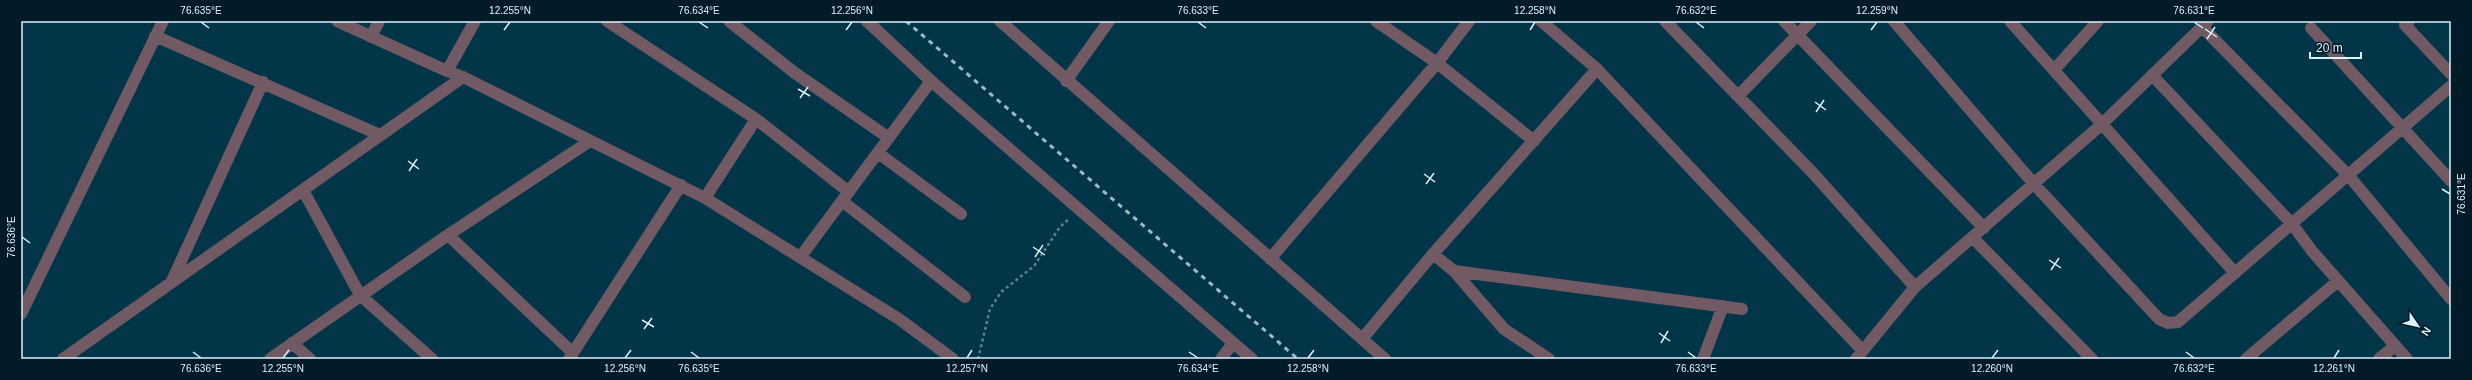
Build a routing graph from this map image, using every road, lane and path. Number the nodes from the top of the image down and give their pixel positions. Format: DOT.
graph roads {
  1 [pos="163,21"];
  2 [pos="336,21"];
  3 [pos="379,21"];
  4 [pos="475,21"];
  5 [pos="607,21"];
  6 [pos="729,21"];
  7 [pos="867,21"];
  8 [pos="1000,21"];
  9 [pos="1109,21"];
  10 [pos="1376,21"];
  11 [pos="1469,21"];
  12 [pos="1541,21"];
  13 [pos="1665,21"];
  14 [pos="1784,21"];
  15 [pos="1811,21"];
  16 [pos="1894,21"];
  17 [pos="2010,21"];
  18 [pos="2098,21"];
  19 [pos="2409,21"];
  20 [pos="2205,24"];
  21 [pos="2311,28"];
  22 [pos="1798,35"];
  23 [pos="155,36"];
  24 [pos="371,37"];
  25 [pos="1437,63"];
  26 [pos="1597,68"];
  27 [pos="2054,70"];
  28 [pos="447,71"];
  29 [pos="2451,74"];
  30 [pos="2152,75"];
  31 [pos="463,77"];
  32 [pos="931,81"];
  33 [pos="1066,81"];
  34 [pos="263,82"];
  35 [pos="2451,86"];
  36 [pos="1738,96"];
  37 [pos="756,119"];
  38 [pos="2101,125"];
  39 [pos="2403,128"];
  40 [pos="380,135"];
  41 [pos="889,138"];
  42 [pos="590,141"];
  43 [pos="1534,141"];
  44 [pos="878,153"];
  45 [pos="2349,176"];
  46 [pos="2451,181"];
  47 [pos="2034,184"];
  48 [pos="681,185"];
  49 [pos="303,190"];
  50 [pos="845,196"];
  51 [pos="705,198"];
  52 [pos="1080,209"];
  53 [pos="961,214"];
  54 [pos="2292,224"];
  55 [pos="1984,228"];
  56 [pos="448,235"];
  57 [pos="1973,238"];
  58 [pos="1433,254"];
  59 [pos="801,256"];
  60 [pos="1270,259"];
  61 [pos="1454,271"];
  62 [pos="2235,273"];
  63 [pos="2338,281"];
  64 [pos="170,283"];
  65 [pos="1915,288"];
  66 [pos="360,295"];
  67 [pos="965,297"];
  68 [pos="2451,300"];
  69 [pos="1723,306"];
  70 [pos="1742,309"];
  71 [pos="21,314"];
  72 [pos="1362,339"];
  73 [pos="292,343"];
  74 [pos="1233,343"];
  75 [pos="2395,346"];
  76 [pos="1859,355"];
  77 [pos="571,356"];
  78 [pos="63,359"];
  79 [pos="270,359"];
  80 [pos="310,359"];
  81 [pos="432,359"];
  82 [pos="953,359"];
  83 [pos="978,359"];
  84 [pos="1221,359"];
  85 [pos="1252,359"];
  86 [pos="1385,359"];
  87 [pos="1549,359"];
  88 [pos="1703,359"];
  89 [pos="2092,359"];
  90 [pos="2246,359"];
  91 [pos="2379,359"];
  92 [pos="2407,359"];
  1 -- 23 [label="street"];
  2 -- 24 [label="street"];
  3 -- 24 [label="street"];
  4 -- 28 [label="street"];
  5 -- 37 [label="street"];
  6 -- 41 [label="street"];
  7 -- 32 [label="street"];
  8 -- 33 [label="street"];
  9 -- 33 [label="street"];
  10 -- 25 [label="street"];
  11 -- 25 [label="street"];
  12 -- 26 [label="street"];
  13 -- 36 [label="street"];
  14 -- 22 [label="street"];
  15 -- 22 [label="street"];
  16 -- 47 [label="street"];
  17 -- 27 [label="street"];
  18 -- 27 [label="street"];
  19 -- 29 [label="street"];
  20 -- 30 [label="street"];
  20 -- 45 [label="street"];
  21 -- 39 [label="street"];
  22 -- 36 [label="street"];
  22 -- 55 [label="street"];
  23 -- 34 [label="street"];
  23 -- 71 [label="street"];
  24 -- 28 [label="street"];
  25 -- 43 [label="street"];
  25 -- 60 [label="street"];
  26 -- 43 [label="street"];
  26 -- 76 [label="street"];
  27 -- 38 [label="street"];
  28 -- 31 [label="street"];
  30 -- 38 [label="street"];
  30 -- 54 [label="street"];
  31 -- 40 [label="street"];
  31 -- 42 [label="street"];
  32 -- 41 [label="street"];
  32 -- 52 [label="street"];
  33 -- 60 [label="street"];
  34 -- 40 [label="street"];
  34 -- 64 [label="street"];
  35 -- 39 [label="street"];
  36 -- 65 [label="street"];
  37 -- 50 [label="street"];
  37 -- 51 [label="street"];
  38 -- 47 [label="street"];
  38 -- 62 [label="street"];
  39 -- 45 [label="street"];
  39 -- 46 [label="street"];
  40 -- 49 [label="street"];
  41 -- 44 [label="street"];
  42 -- 48 [label="street"];
  42 -- 56 [label="street"];
  43 -- 58 [label="street"];
  44 -- 50 [label="street"];
  44 -- 53 [label="street"];
  45 -- 54 [label="street"];
  45 -- 68 [label="street"];
  47 -- 55 [label="street"];
  47 -- 62 [label="street"];
  48 -- 51 [label="street"];
  48 -- 77 [label="street"];
  49 -- 64 [label="street"];
  49 -- 66 [label="street"];
  50 -- 59 [label="street"];
  50 -- 67 [label="street"];
  51 -- 59 [label="street"];
  52 -- 74 [label="street"];
  52 -- 83 [label="path"];
  54 -- 62 [label="street"];
  54 -- 63 [label="street"];
  55 -- 57 [label="street"];
  56 -- 66 [label="street"];
  56 -- 77 [label="street"];
  57 -- 65 [label="street"];
  57 -- 89 [label="street"];
  58 -- 61 [label="street"];
  58 -- 72 [label="street"];
  59 -- 82 [label="street"];
  60 -- 72 [label="street"];
  61 -- 69 [label="street"];
  61 -- 87 [label="street"];
  63 -- 75 [label="street"];
  63 -- 90 [label="street"];
  64 -- 78 [label="street"];
  65 -- 76 [label="street"];
  66 -- 73 [label="street"];
  66 -- 81 [label="street"];
  69 -- 70 [label="street"];
  69 -- 88 [label="street"];
  72 -- 86 [label="street"];
  73 -- 79 [label="street"];
  73 -- 80 [label="street"];
  74 -- 84 [label="street"];
  74 -- 85 [label="street"];
  75 -- 91 [label="street"];
  75 -- 92 [label="street"];
}
